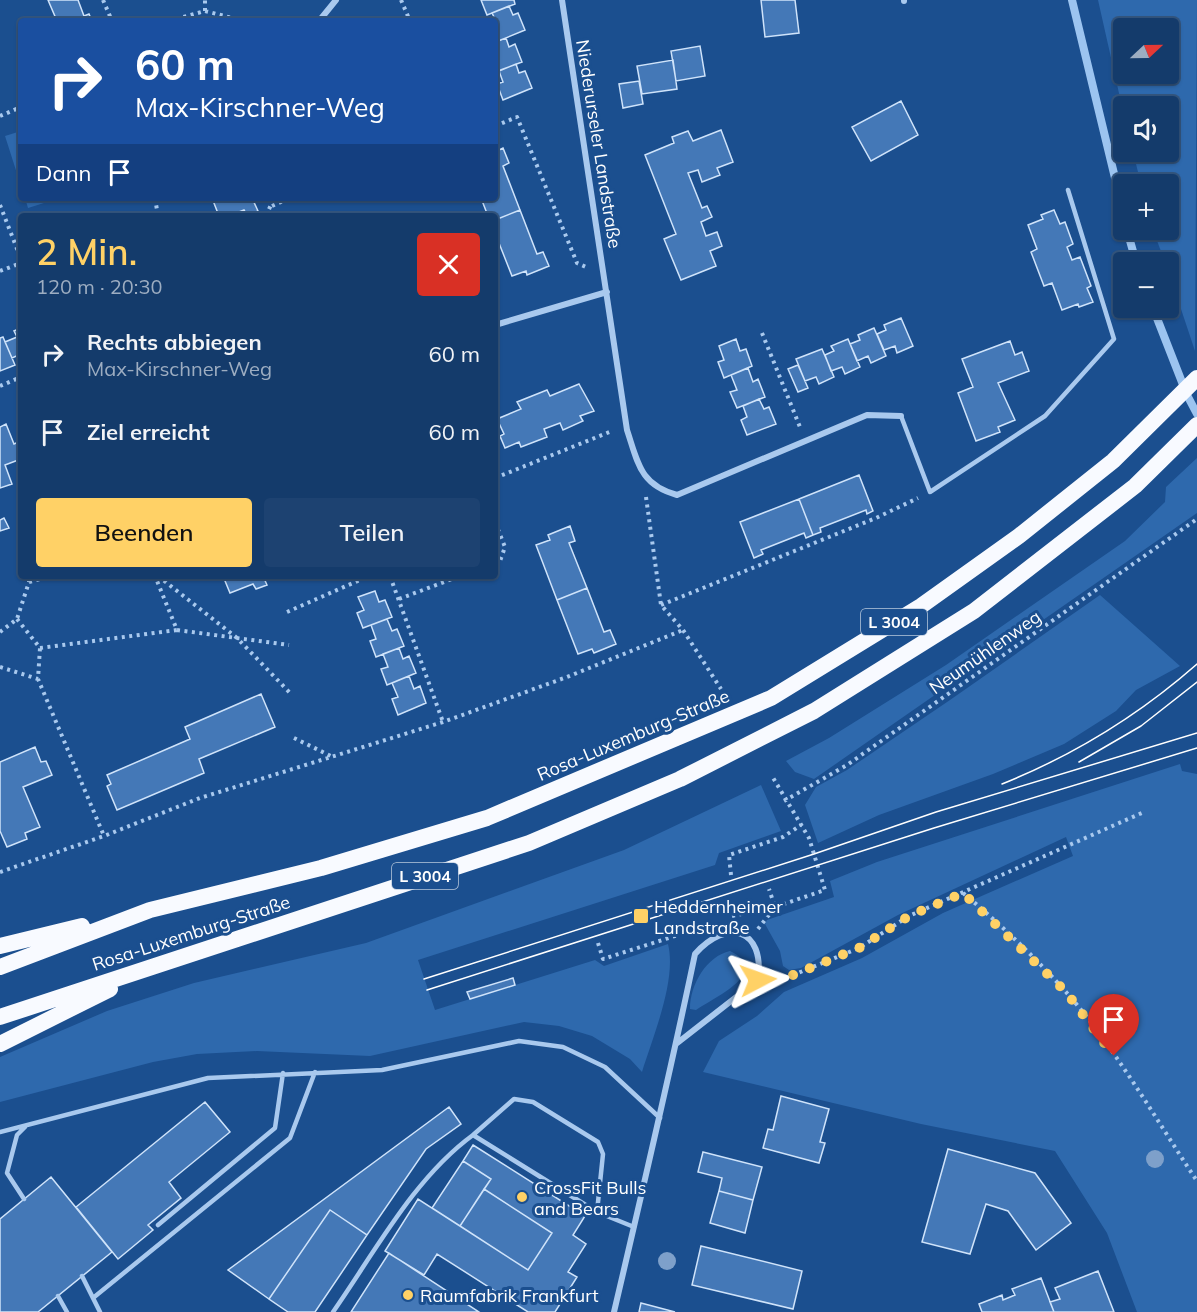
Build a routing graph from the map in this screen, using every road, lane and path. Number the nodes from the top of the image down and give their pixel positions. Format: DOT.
graph roads {
  1 [pos="103,0"];
  2 [pos="206,0"];
  3 [pos="336,0"];
  4 [pos="401,0"];
  5 [pos="562,0"];
  6 [pos="204,11"];
  7 [pos="111,18"];
  8 [pos="180,18"];
  9 [pos="232,18"];
  10 [pos="321,18"];
  11 [pos="409,18"];
  12 [pos="18,109"];
  13 [pos="0,116"];
  14 [pos="498,125"];
  15 [pos="1068,190"];
  16 [pos="273,201"];
  17 [pos="283,201"];
  18 [pos="0,205"];
  19 [pos="272,206"];
  20 [pos="268,213"];
  21 [pos="18,242"];
  22 [pos="18,262"];
  23 [pos="588,268"];
  24 [pos="0,271"];
  25 [pos="607,292"];
  26 [pos="498,324"];
  27 [pos="762,333"];
  28 [pos="18,378"];
  29 [pos="1197,378"];
  30 [pos="0,386"];
  31 [pos="901,416"];
  32 [pos="1197,425"];
  33 [pos="801,428"];
  34 [pos="612,431"];
  35 [pos="498,477"];
  36 [pos="930,492"];
  37 [pos="1197,519"];
  38 [pos="650,525"];
  39 [pos="498,530"];
  40 [pos="498,562"];
  41 [pos="28,579"];
  42 [pos="40,579"];
  43 [pos="157,579"];
  44 [pos="160,579"];
  45 [pos="362,579"];
  46 [pos="391,579"];
  47 [pos="452,579"];
  48 [pos="29,582"];
  49 [pos="399,599"];
  50 [pos="661,606"];
  51 [pos="287,612"];
  52 [pos="16,619"];
  53 [pos="177,630"];
  54 [pos="683,630"];
  55 [pos="0,632"];
  56 [pos="237,638"];
  57 [pos="289,645"];
  58 [pos="40,648"];
  59 [pos="0,667"];
  60 [pos="38,679"];
  61 [pos="721,689"];
  62 [pos="292,695"];
  63 [pos="443,722"];
  64 [pos="294,738"];
  65 [pos="333,757"];
  66 [pos="772,776"];
  67 [pos="784,801"];
  68 [pos="1144,812"];
  69 [pos="801,825"];
  70 [pos="104,836"];
  71 [pos="0,872"];
  72 [pos="731,875"];
  73 [pos="769,889"];
  74 [pos="963,893"];
  75 [pos="775,907"];
  76 [pos="150,910"];
  77 [pos="728,917"];
  78 [pos="759,925"];
  79 [pos="678,935"];
  80 [pos="598,943"];
  81 [pos="0,946"];
  82 [pos="164,961"];
  83 [pos="0,967"];
  84 [pos="758,980"];
  85 [pos="0,1017"];
  86 [pos="0,1044"];
  87 [pos="676,1044"];
  88 [pos="315,1072"];
  89 [pos="283,1073"];
  90 [pos="660,1118"];
  91 [pos="27,1125"];
  92 [pos="0,1132"];
  93 [pos="473,1135"];
  94 [pos="1196,1179"];
  95 [pos="24,1199"];
  96 [pos="597,1212"];
  97 [pos="158,1225"];
  98 [pos="634,1227"];
  99 [pos="82,1276"];
  100 [pos="58,1296"];
  101 [pos="93,1298"];
  102 [pos="67,1312"];
  103 [pos="100,1312"];
  104 [pos="333,1312"];
  105 [pos="614,1312"];
  1 -- 7 [label="path"];
  2 -- 6 [label="path"];
  3 -- 10 [label="street"];
  4 -- 11 [label="path"];
  5 -- 25 [label="street, Niederurseler Landstraße"];
  6 -- 8 [label="path"];
  6 -- 9 [label="path"];
  12 -- 13 [label="path"];
  14 -- 23 [label="path"];
  15 -- 36 [label="lane"];
  16 -- 19 [label="path"];
  17 -- 19 [label="path"];
  18 -- 21 [label="path"];
  19 -- 20 [label="path"];
  22 -- 24 [label="path"];
  25 -- 26 [label="street"];
  25 -- 31 [label="street, Niederurseler Landstraße"];
  27 -- 33 [label="path"];
  28 -- 30 [label="path"];
  29 -- 76 [label="highway, Rosa-Luxemburg-Straße / L 3004"];
  31 -- 36 [label="lane"];
  32 -- 82 [label="highway, Rosa-Luxemburg-Straße / L 3004"];
  34 -- 35 [label="path"];
  36 -- 50 [label="path"];
  37 -- 67 [label="path, Neumühlenweg"];
  38 -- 50 [label="path"];
  39 -- 40 [label="path"];
  41 -- 48 [label="path"];
  42 -- 48 [label="path"];
  43 -- 53 [label="path"];
  44 -- 56 [label="path"];
  45 -- 51 [label="path"];
  46 -- 49 [label="path"];
  47 -- 49 [label="path"];
  48 -- 52 [label="path"];
  49 -- 63 [label="path"];
  50 -- 54 [label="path"];
  52 -- 55 [label="path"];
  52 -- 58 [label="path"];
  53 -- 56 [label="path"];
  53 -- 58 [label="path"];
  54 -- 61 [label="path"];
  54 -- 63 [label="path"];
  56 -- 57 [label="path"];
  56 -- 62 [label="path"];
  58 -- 60 [label="path"];
  59 -- 60 [label="path"];
  60 -- 70 [label="path"];
  63 -- 65 [label="path"];
  64 -- 65 [label="path"];
  65 -- 70 [label="path"];
  66 -- 67 [label="path"];
  67 -- 69 [label="path"];
  68 -- 74 [label="path"];
  69 -- 72 [label="path"];
  69 -- 75 [label="path"];
  70 -- 71 [label="path"];
  73 -- 75 [label="path"];
  74 -- 84 [label="path"];
  74 -- 94 [label="path"];
  75 -- 77 [label="path"];
  75 -- 78 [label="path"];
  76 -- 81 [label="highway"];
  76 -- 83 [label="highway, Rosa-Luxemburg-Straße / L 3004"];
  79 -- 80 [label="path"];
  82 -- 85 [label="highway, Rosa-Luxemburg-Straße / L 3004"];
  82 -- 86 [label="highway"];
  84 -- 87 [label="street"];
  84 -- 87 [label="street"];
  87 -- 90 [label="street"];
  88 -- 89 [label="lane"];
  88 -- 90 [label="lane"];
  88 -- 101 [label="lane"];
  89 -- 91 [label="lane"];
  89 -- 97 [label="lane"];
  90 -- 98 [label="street"];
  91 -- 92 [label="lane"];
  91 -- 95 [label="lane"];
  93 -- 96 [label="lane"];
  93 -- 96 [label="lane"];
  93 -- 104 [label="lane"];
  96 -- 98 [label="lane"];
  98 -- 105 [label="street"];
  99 -- 101 [label="lane"];
  100 -- 102 [label="lane"];
  101 -- 103 [label="lane"];
}
